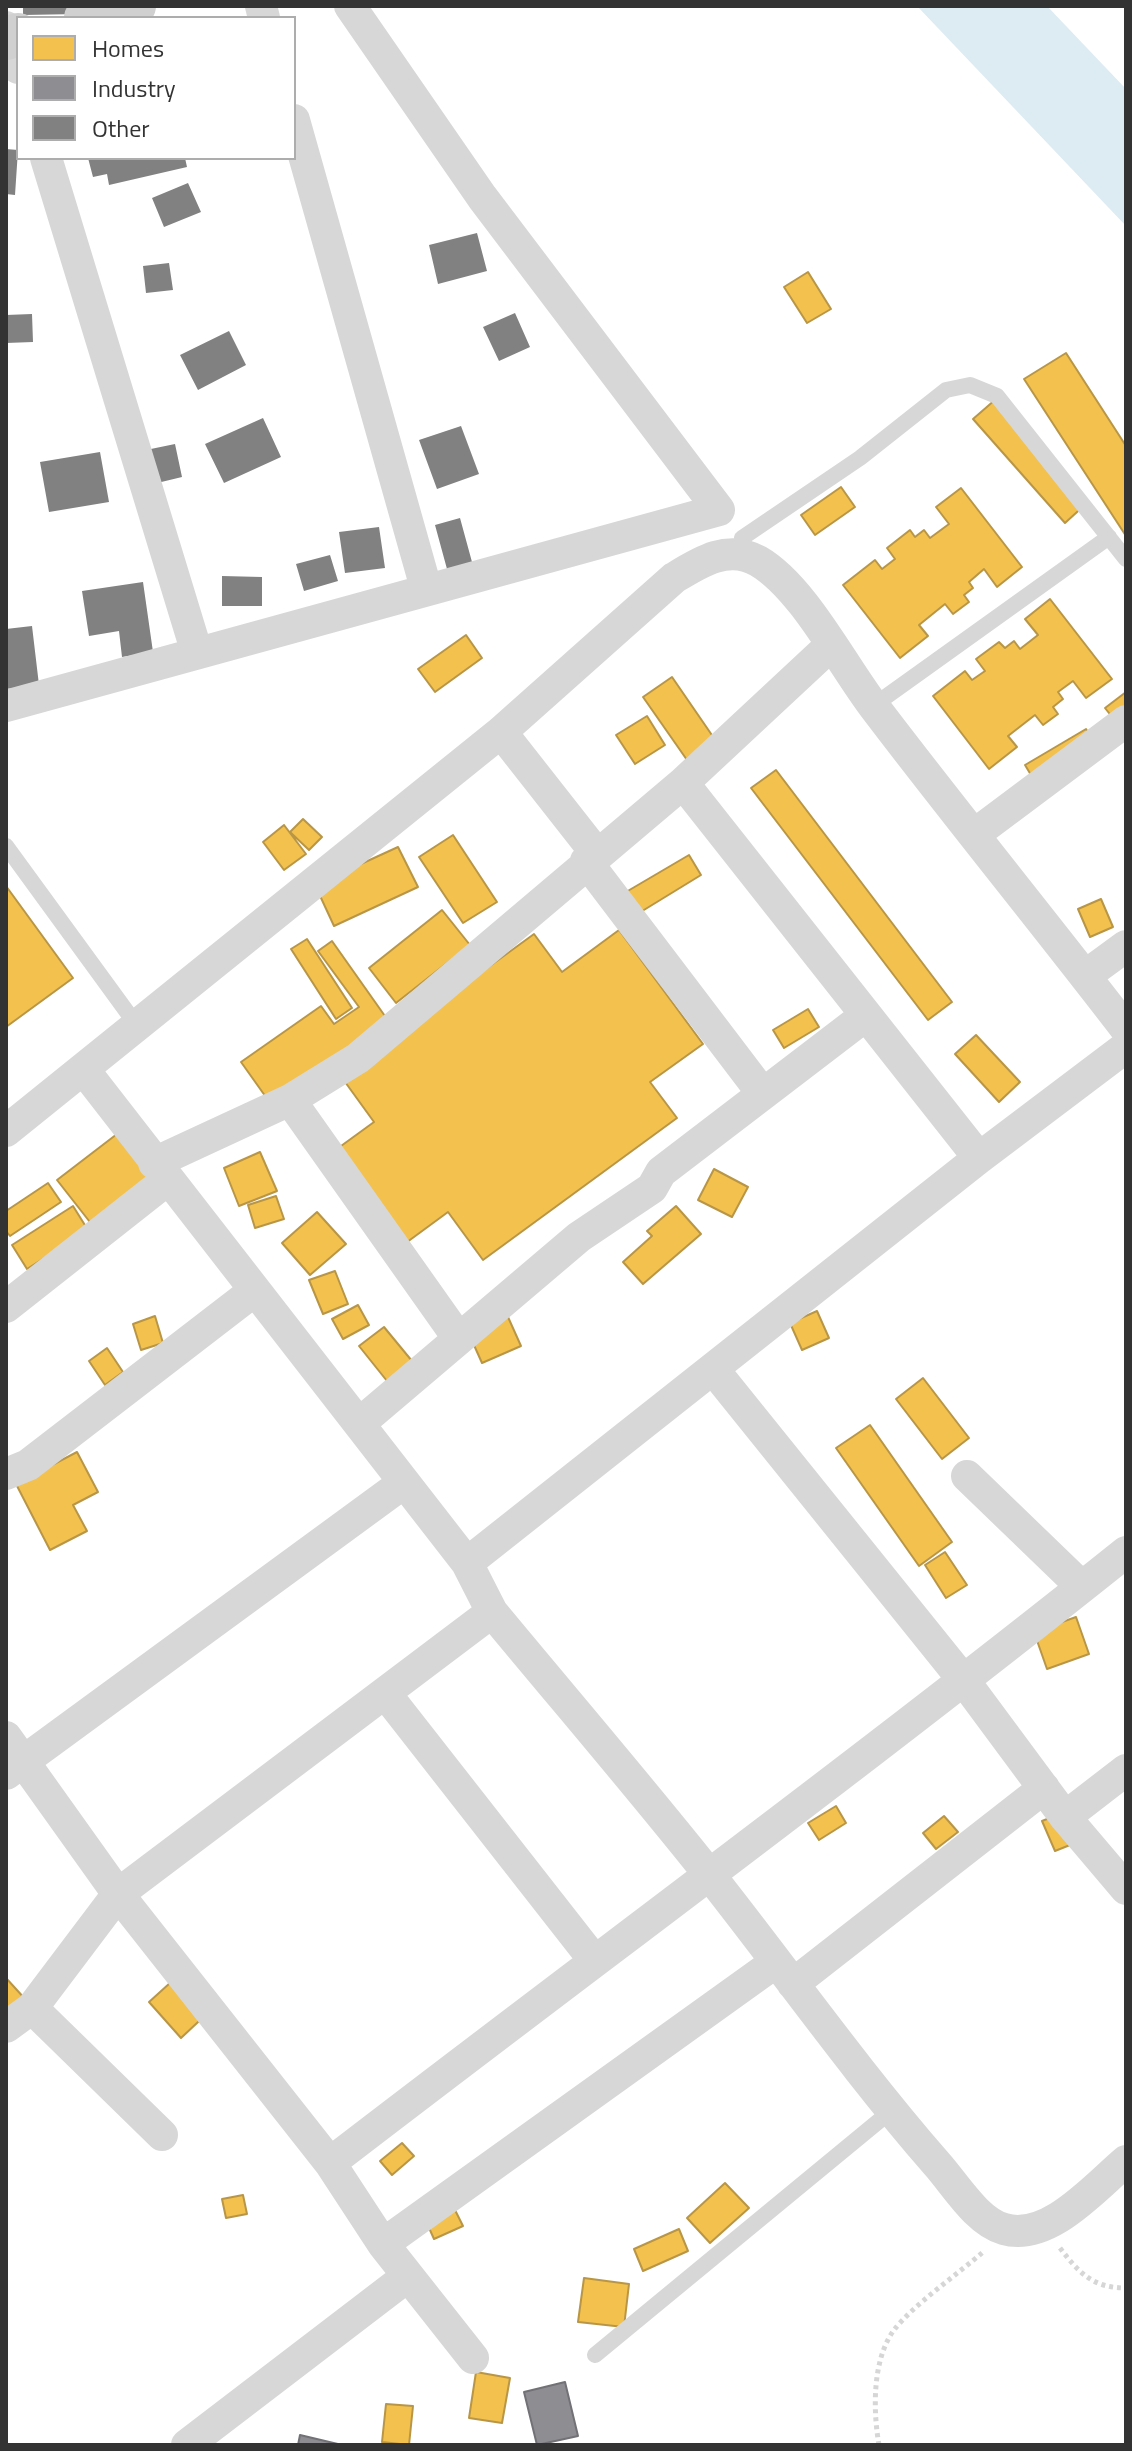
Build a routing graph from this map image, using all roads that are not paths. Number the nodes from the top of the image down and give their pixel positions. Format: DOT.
graph roads {
  1 [pos="134,6"];
  2 [pos="350,6"];
  3 [pos="94,16"];
  4 [pos="296,127"];
  5 [pos="47,160"];
  6 [pos="1109,537"];
  7 [pos="749,549"];
  8 [pos="1126,559"];
  9 [pos="426,588"];
  10 [pos="830,646"];
  11 [pos="197,653"];
  12 [pos="6,706"];
  13 [pos="873,706"];
  14 [pos="1126,721"];
  15 [pos="501,732"];
  16 [pos="683,783"];
  17 [pos="975,834"];
  18 [pos="6,846"];
  19 [pos="591,857"];
  20 [pos="1126,946"];
  21 [pos="1085,976"];
  22 [pos="865,1016"];
  23 [pos="138,1027"];
  24 [pos="1126,1029"];
  25 [pos="1126,1047"];
  26 [pos="84,1070"];
  27 [pos="763,1094"];
  28 [pos="290,1100"];
  29 [pos="6,1131"];
  30 [pos="979,1158"];
  31 [pos="161,1171"];
  32 [pos="254,1291"];
  33 [pos="6,1307"];
  34 [pos="459,1339"];
  35 [pos="713,1369"];
  36 [pos="360,1423"];
  37 [pos="6,1474"];
  38 [pos="967,1476"];
  39 [pos="402,1484"];
  40 [pos="1126,1552"];
  41 [pos="467,1563"];
  42 [pos="1082,1587"];
  43 [pos="492,1612"];
  44 [pos="965,1682"];
  45 [pos="385,1693"];
  46 [pos="11,1757"];
  47 [pos="1126,1770"];
  48 [pos="1044,1788"];
  49 [pos="1065,1817"];
  50 [pos="708,1873"];
  51 [pos="1126,1889"];
  52 [pos="118,1894"];
  53 [pos="594,1960"];
  54 [pos="784,1973"];
  55 [pos="32,2008"];
  56 [pos="6,2027"];
  57 [pos="891,2111"];
  58 [pos="162,2135"];
  59 [pos="1126,2161"];
  60 [pos="330,2163"];
  61 [pos="383,2244"];
  62 [pos="408,2276"];
  63 [pos="595,2355"];
  64 [pos="473,2358"];
  65 [pos="187,2445"];
  1 -- 3 [label="main road"];
  2 -- 9 [label="street"];
  4 -- 9 [label="street"];
  5 -- 11 [label="street"];
  6 -- 7 [label="lane"];
  6 -- 8 [label="lane"];
  6 -- 13 [label="lane"];
  7 -- 10 [label="street"];
  7 -- 15 [label="street"];
  9 -- 11 [label="street"];
  10 -- 13 [label="street"];
  10 -- 16 [label="street"];
  11 -- 12 [label="street"];
  13 -- 17 [label="street"];
  14 -- 17 [label="street"];
  15 -- 19 [label="street"];
  15 -- 23 [label="street"];
  16 -- 19 [label="street"];
  16 -- 22 [label="street"];
  17 -- 21 [label="street"];
  18 -- 23 [label="lane"];
  19 -- 27 [label="street"];
  19 -- 28 [label="street"];
  20 -- 21 [label="street"];
  21 -- 24 [label="street"];
  22 -- 27 [label="street"];
  22 -- 30 [label="street"];
  23 -- 26 [label="street"];
  25 -- 30 [label="street"];
  26 -- 29 [label="street"];
  26 -- 31 [label="street"];
  27 -- 34 [label="street"];
  28 -- 31 [label="street"];
  28 -- 34 [label="street"];
  30 -- 35 [label="street"];
  31 -- 32 [label="street"];
  31 -- 33 [label="street"];
  32 -- 36 [label="street"];
  32 -- 37 [label="street"];
  34 -- 36 [label="street"];
  35 -- 41 [label="street"];
  35 -- 44 [label="street"];
  36 -- 39 [label="street"];
  38 -- 42 [label="street"];
  39 -- 41 [label="street"];
  39 -- 46 [label="street"];
  40 -- 42 [label="street"];
  41 -- 43 [label="street"];
  42 -- 44 [label="street"];
  43 -- 45 [label="street"];
  43 -- 50 [label="street"];
  44 -- 48 [label="street"];
  44 -- 50 [label="street"];
  45 -- 52 [label="street"];
  45 -- 53 [label="street"];
  46 -- 52 [label="street"];
  47 -- 49 [label="street"];
  48 -- 49 [label="street"];
  48 -- 54 [label="street"];
  49 -- 51 [label="street"];
  50 -- 53 [label="street"];
  50 -- 54 [label="street"];
  52 -- 55 [label="street"];
  52 -- 60 [label="street"];
  53 -- 60 [label="street"];
  54 -- 57 [label="street"];
  54 -- 61 [label="street"];
  55 -- 56 [label="street"];
  55 -- 58 [label="street"];
  57 -- 59 [label="street"];
  57 -- 63 [label="lane"];
  60 -- 61 [label="street"];
  61 -- 62 [label="street"];
  62 -- 64 [label="street"];
  62 -- 65 [label="street"];
}
